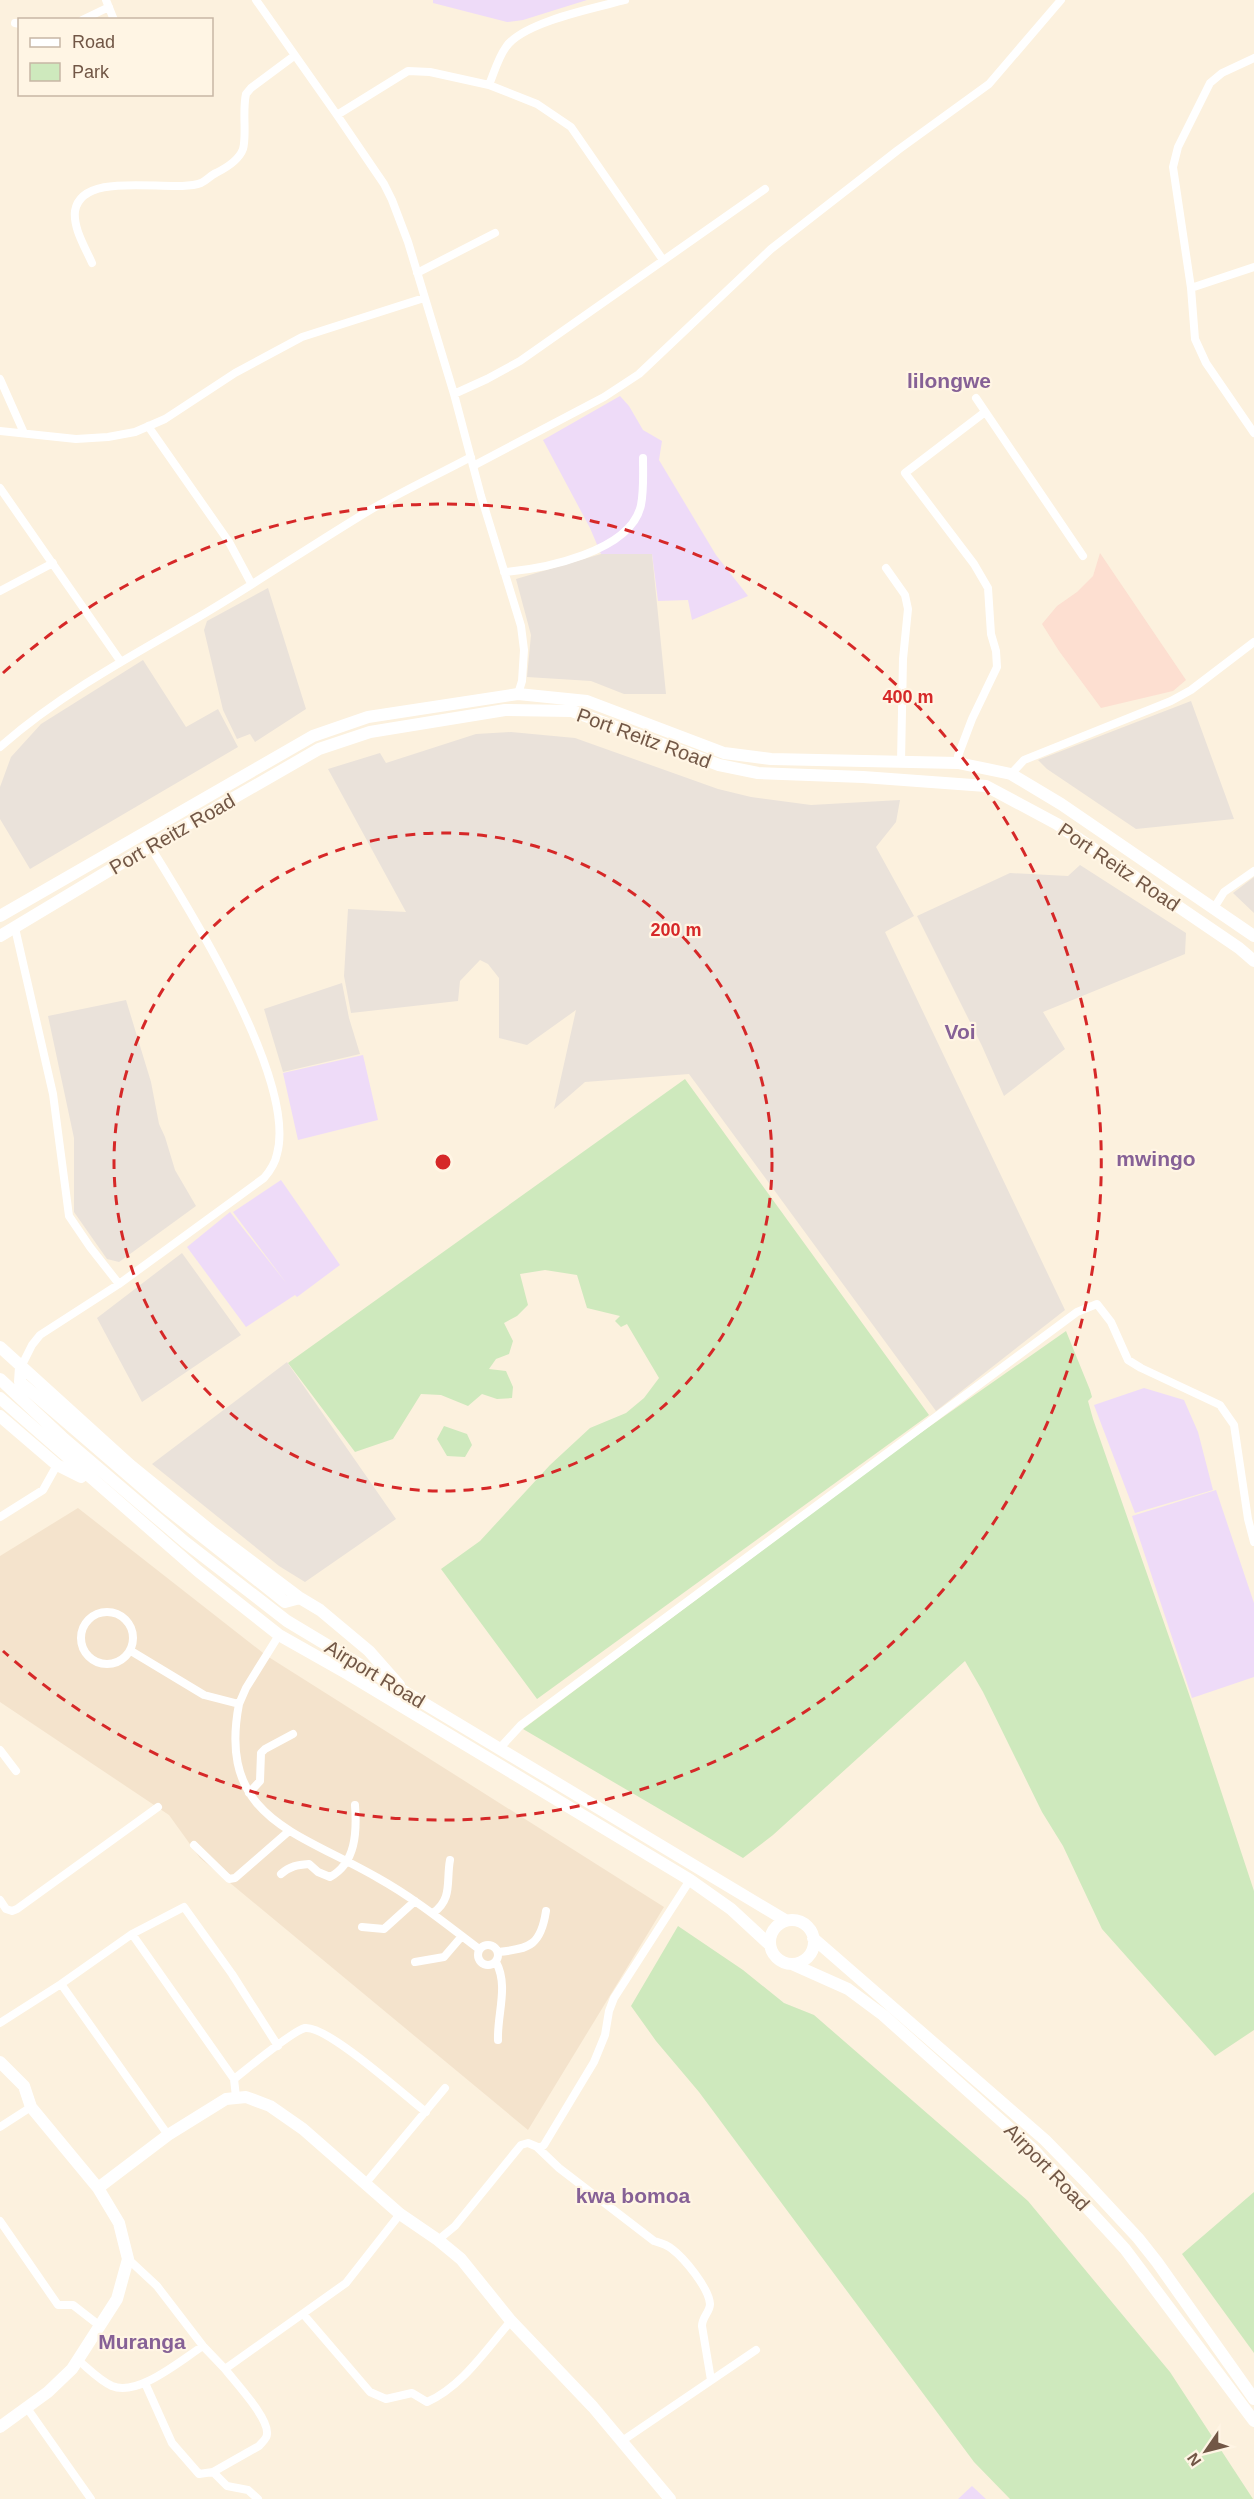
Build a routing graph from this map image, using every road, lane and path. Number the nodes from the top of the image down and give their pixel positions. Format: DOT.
graph roads {
  1 [pos="256,0"];
  2 [pos="625,0"];
  3 [pos="1061,0"];
  4 [pos="107,4"];
  5 [pos="85,18"];
  6 [pos="113,18"];
  7 [pos="294,56"];
  8 [pos="1254,58"];
  9 [pos="489,85"];
  10 [pos="337,115"];
  11 [pos="765,189"];
  12 [pos="495,233"];
  13 [pos="663,260"];
  14 [pos="92,263"];
  15 [pos="1254,267"];
  16 [pos="417,273"];
  17 [pos="1191,288"];
  18 [pos="424,298"];
  19 [pos="0,379"];
  20 [pos="454,394"];
  21 [pos="976,398"];
  22 [pos="985,412"];
  23 [pos="148,426"];
  24 [pos="0,431"];
  25 [pos="24,433"];
  26 [pos="1254,433"];
  27 [pos="643,458"];
  28 [pos="472,462"];
  29 [pos="0,488"];
  30 [pos="1083,556"];
  31 [pos="53,563"];
  32 [pos="886,568"];
  33 [pos="504,572"];
  34 [pos="251,583"];
  35 [pos="0,591"];
  36 [pos="1254,642"];
  37 [pos="121,662"];
  38 [pos="518,694"];
  39 [pos="0,747"];
  40 [pos="901,762"];
  41 [pos="958,763"];
  42 [pos="1011,774"];
  43 [pos="150,846"];
  44 [pos="1254,871"];
  45 [pos="1214,908"];
  46 [pos="0,916"];
  47 [pos="15,928"];
  48 [pos="0,936"];
  49 [pos="1254,936"];
  50 [pos="1254,961"];
  51 [pos="119,1284"];
  52 [pos="0,1347"];
  53 [pos="21,1367"];
  54 [pos="0,1379"];
  55 [pos="0,1398"];
  56 [pos="0,1416"];
  57 [pos="57,1465"];
  58 [pos="98,1485"];
  59 [pos="0,1517"];
  60 [pos="1254,1542"];
  61 [pos="279,1635"];
  62 [pos="130,1651"];
  63 [pos="410,1696"];
  64 [pos="239,1704"];
  65 [pos="293,1734"];
  66 [pos="499,1749"];
  67 [pos="0,1750"];
  68 [pos="16,1771"];
  69 [pos="249,1793"];
  70 [pos="355,1805"];
  71 [pos="158,1807"];
  72 [pos="289,1831"];
  73 [pos="194,1845"];
  74 [pos="450,1860"];
  75 [pos="349,1862"];
  76 [pos="281,1874"];
  77 [pos="690,1880"];
  78 [pos="415,1901"];
  79 [pos="1,1903"];
  80 [pos="546,1911"];
  81 [pos="433,1913"];
  82 [pos="785,1920"];
  83 [pos="362,1927"];
  84 [pos="132,1935"];
  85 [pos="462,1936"];
  86 [pos="813,1938"];
  87 [pos="770,1945"];
  88 [pos="479,1949"];
  89 [pos="498,1952"];
  90 [pos="415,1962"];
  91 [pos="496,1962"];
  92 [pos="792,1964"];
  93 [pos="61,1984"];
  94 [pos="0,2023"];
  95 [pos="498,2040"];
  96 [pos="278,2046"];
  97 [pos="0,2062"];
  98 [pos="234,2079"];
  99 [pos="445,2088"];
  100 [pos="236,2097"];
  101 [pos="31,2107"];
  102 [pos="426,2112"];
  103 [pos="0,2127"];
  104 [pos="168,2135"];
  105 [pos="537,2147"];
  106 [pos="365,2184"];
  107 [pos="98,2188"];
  108 [pos="400,2214"];
  109 [pos="0,2221"];
  110 [pos="438,2240"];
  111 [pos="128,2259"];
  112 [pos="304,2315"];
  113 [pos="511,2320"];
  114 [pos="100,2326"];
  115 [pos="203,2346"];
  116 [pos="756,2350"];
  117 [pos="78,2360"];
  118 [pos="225,2368"];
  119 [pos="711,2380"];
  120 [pos="145,2383"];
  121 [pos="1254,2399"];
  122 [pos="27,2408"];
  123 [pos="1254,2421"];
  124 [pos="0,2427"];
  125 [pos="622,2441"];
  126 [pos="213,2472"];
  127 [pos="91,2499"];
  128 [pos="258,2499"];
  129 [pos="670,2499"];
  1 -- 7 [label="street"];
  2 -- 9 [label="street"];
  3 -- 28 [label="street"];
  4 -- 5 [label="street"];
  4 -- 6 [label="street"];
  7 -- 10 [label="street"];
  7 -- 14 [label="street"];
  8 -- 17 [label="street"];
  9 -- 10 [label="street"];
  9 -- 13 [label="street"];
  10 -- 16 [label="street"];
  11 -- 13 [label="street"];
  12 -- 16 [label="street"];
  13 -- 20 [label="street"];
  15 -- 17 [label="street"];
  16 -- 18 [label="street"];
  17 -- 26 [label="street"];
  18 -- 20 [label="street"];
  18 -- 23 [label="street"];
  19 -- 25 [label="street"];
  20 -- 28 [label="street"];
  21 -- 22 [label="street"];
  22 -- 30 [label="street"];
  22 -- 41 [label="street"];
  23 -- 25 [label="street"];
  23 -- 34 [label="street"];
  24 -- 25 [label="street"];
  27 -- 33 [label="street"];
  28 -- 33 [label="street"];
  28 -- 34 [label="street"];
  29 -- 31 [label="street"];
  31 -- 35 [label="street"];
  31 -- 37 [label="street"];
  32 -- 40 [label="street"];
  33 -- 38 [label="street"];
  34 -- 37 [label="street"];
  36 -- 42 [label="street"];
  37 -- 39 [label="street"];
  38 -- 40 [label="main road"];
  38 -- 46 [label="main road"];
  40 -- 41 [label="main road"];
  41 -- 42 [label="main road"];
  42 -- 45 [label="main road"];
  43 -- 47 [label="main road, Port Reitz Road"];
  43 -- 50 [label="main road, Port Reitz Road"];
  43 -- 51 [label="street"];
  44 -- 45 [label="street"];
  45 -- 49 [label="main road"];
  47 -- 48 [label="main road, Port Reitz Road"];
  47 -- 51 [label="street"];
  51 -- 53 [label="street"];
  52 -- 53 [label="main road"];
  53 -- 63 [label="main road"];
  54 -- 63 [label="main road, Airport Road"];
  55 -- 58 [label="main road, Airport Road"];
  56 -- 57 [label="main road"];
  57 -- 58 [label="main road"];
  57 -- 59 [label="street"];
  58 -- 61 [label="main road, Airport Road"];
  60 -- 66 [label="street"];
  61 -- 64 [label="street"];
  61 -- 77 [label="main road, Airport Road"];
  62 -- 62 [label="street"];
  62 -- 64 [label="street"];
  63 -- 66 [label="main road, Airport Road"];
  64 -- 69 [label="street"];
  65 -- 69 [label="street"];
  66 -- 82 [label="main road, Airport Road"];
  67 -- 68 [label="street"];
  69 -- 72 [label="street"];
  70 -- 75 [label="street"];
  71 -- 79 [label="street"];
  72 -- 73 [label="street"];
  72 -- 75 [label="street"];
  74 -- 81 [label="street"];
  75 -- 76 [label="street"];
  75 -- 78 [label="street"];
  77 -- 87 [label="main road, Airport Road"];
  77 -- 105 [label="street"];
  78 -- 81 [label="street"];
  78 -- 83 [label="street"];
  80 -- 89 [label="street"];
  81 -- 85 [label="street"];
  82 -- 86 [label="main road"];
  82 -- 87 [label="main road"];
  84 -- 93 [label="street"];
  84 -- 96 [label="street"];
  84 -- 98 [label="street"];
  85 -- 88 [label="street"];
  85 -- 90 [label="street"];
  86 -- 92 [label="main road"];
  86 -- 121 [label="main road, Airport Road"];
  87 -- 92 [label="main road"];
  88 -- 89 [label="street"];
  88 -- 91 [label="street"];
  89 -- 91 [label="street"];
  91 -- 95 [label="street"];
  92 -- 123 [label="main road, Airport Road"];
  93 -- 94 [label="street"];
  93 -- 104 [label="street"];
  96 -- 98 [label="street"];
  96 -- 102 [label="street"];
  97 -- 101 [label="main road"];
  98 -- 100 [label="street"];
  99 -- 102 [label="street"];
  100 -- 104 [label="main road"];
  100 -- 106 [label="main road"];
  101 -- 103 [label="street"];
  101 -- 107 [label="main road"];
  102 -- 106 [label="street"];
  104 -- 107 [label="main road"];
  105 -- 110 [label="street"];
  105 -- 119 [label="street"];
  106 -- 108 [label="main road"];
  107 -- 111 [label="main road"];
  108 -- 110 [label="main road"];
  108 -- 112 [label="street"];
  109 -- 114 [label="street"];
  110 -- 113 [label="main road"];
  111 -- 114 [label="main road"];
  111 -- 115 [label="street"];
  112 -- 113 [label="street"];
  112 -- 118 [label="street"];
  113 -- 125 [label="main road"];
  114 -- 117 [label="main road"];
  115 -- 118 [label="street"];
  115 -- 120 [label="street"];
  116 -- 119 [label="street"];
  117 -- 120 [label="street"];
  117 -- 122 [label="main road"];
  118 -- 126 [label="street"];
  119 -- 125 [label="street"];
  120 -- 126 [label="street"];
  122 -- 124 [label="main road"];
  122 -- 127 [label="street"];
  125 -- 129 [label="main road"];
  126 -- 128 [label="street"];
}
